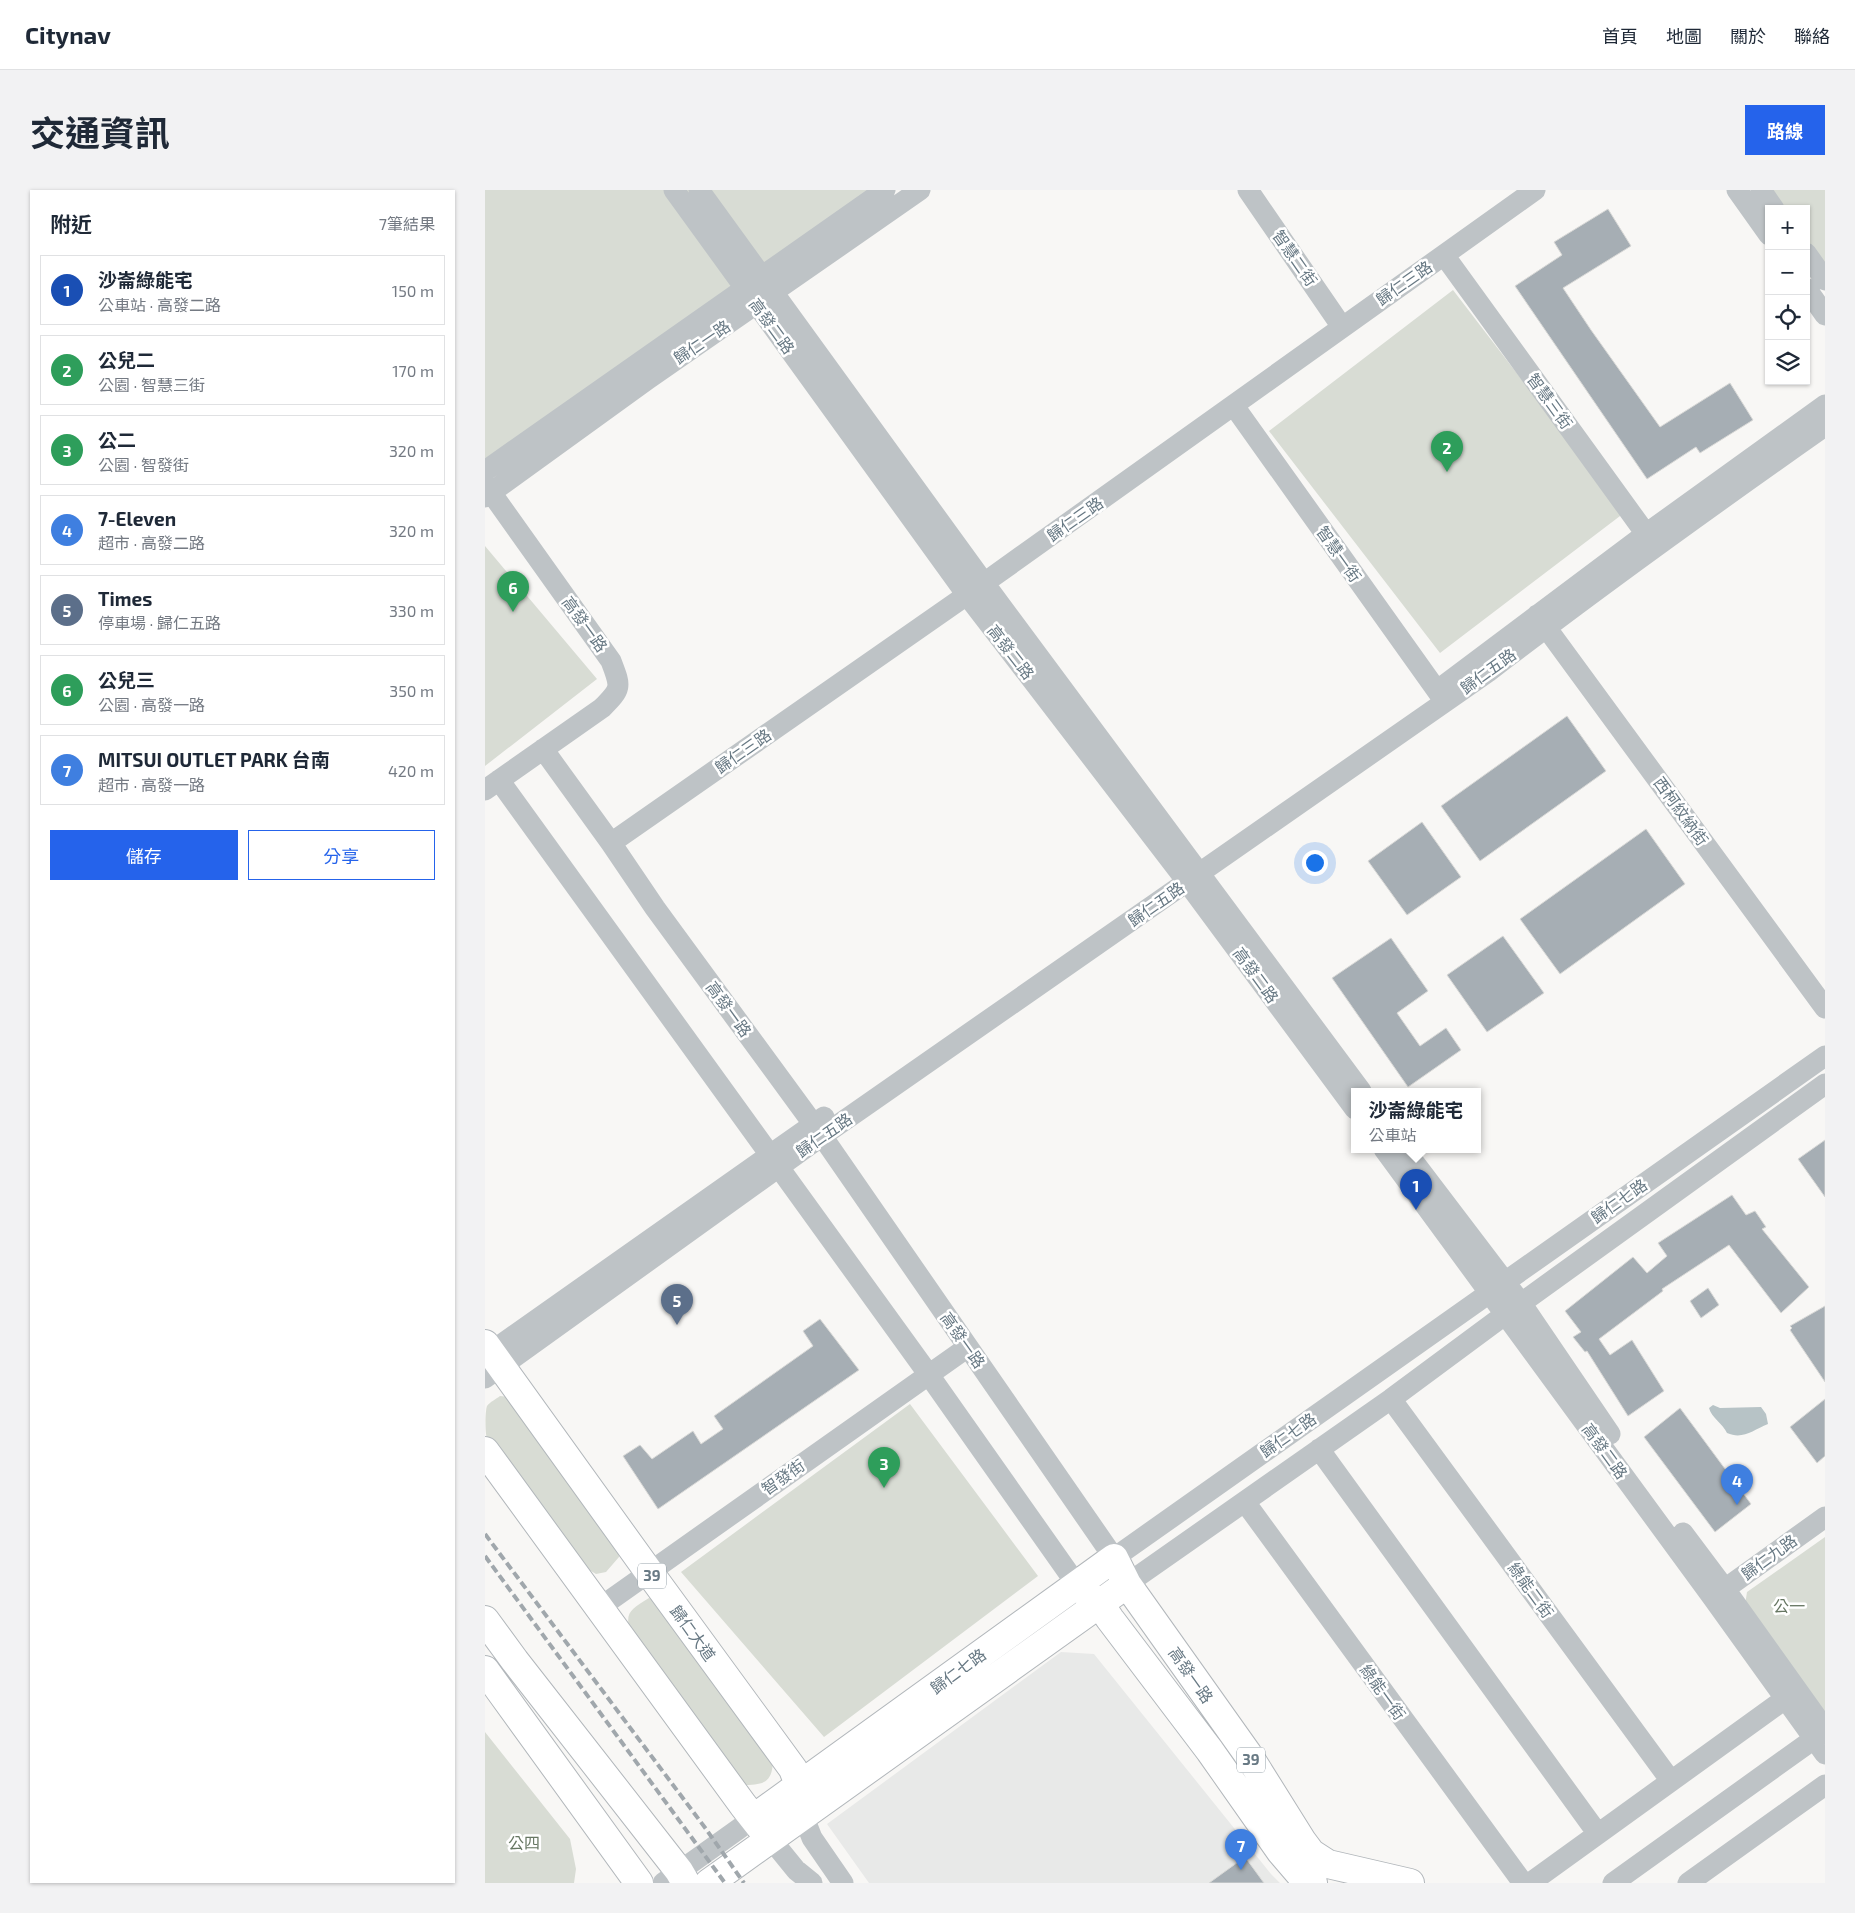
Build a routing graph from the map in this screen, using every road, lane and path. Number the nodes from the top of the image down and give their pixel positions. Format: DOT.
graph roads {
  1 [pos="674,190"];
  2 [pos="699,190"];
  3 [pos="885,190"];
  4 [pos="920,190"];
  5 [pos="1248,190"];
  6 [pos="1535,190"];
  7 [pos="1737,190"];
  8 [pos="1761,190"];
  9 [pos="1772,205"];
  10 [pos="1765,229"];
  11 [pos="1444,255"];
  12 [pos="1810,259"];
  13 [pos="1825,280"];
  14 [pos="768,285"];
  15 [pos="1810,294"];
  16 [pos="751,297"];
  17 [pos="1825,315"];
  18 [pos="1342,327"];
  19 [pos="1825,405"];
  20 [pos="1234,406"];
  21 [pos="1825,426"];
  22 [pos="485,472"];
  23 [pos="487,491"];
  24 [pos="1651,541"];
  25 [pos="975,589"];
  26 [pos="1541,621"];
  27 [pos="1441,697"];
  28 [pos="543,749"];
  29 [pos="492,785"];
  30 [pos="611,843"];
  31 [pos="1190,872"];
  32 [pos="1825,1008"];
  33 [pos="1825,1056"];
  34 [pos="1825,1084"];
  35 [pos="1359,1088"];
  36 [pos="1351,1103"];
  37 [pos="818,1130"];
  38 [pos="1387,1153"];
  39 [pos="1407,1153"];
  40 [pos="774,1161"];
  41 [pos="1497,1287"];
  42 [pos="1513,1309"];
  43 [pos="968,1347"];
  44 [pos="489,1359"];
  45 [pos="929,1376"];
  46 [pos="1391,1399"];
  47 [pos="1319,1449"];
  48 [pos="485,1451"];
  49 [pos="1245,1502"];
  50 [pos="1825,1516"];
  51 [pos="1115,1558"];
  52 [pos="649,1572"];
  53 [pos="1127,1584"];
  54 [pos="1077,1586"];
  55 [pos="1719,1593"];
  56 [pos="1099,1603"];
  57 [pos="599,1608"];
  58 [pos="485,1620"];
  59 [pos="515,1661"];
  60 [pos="487,1678"];
  61 [pos="1792,1694"];
  62 [pos="1822,1738"];
  63 [pos="1671,1781"];
  64 [pos="799,1785"];
  65 [pos="1825,1785"];
  66 [pos="803,1815"];
  67 [pos="762,1828"];
  68 [pos="1598,1834"];
  69 [pos="676,1879"];
  70 [pos="639,1883"];
  71 [pos="709,1883"];
  72 [pos="812,1883"];
  73 [pos="843,1883"];
  74 [pos="1313,1883"];
  75 [pos="1411,1883"];
  76 [pos="1523,1883"];
  77 [pos="1530,1883"];
  78 [pos="1613,1883"];
  79 [pos="1688,1883"];
  1 -- 16 [label="street, 高發二路"];
  2 -- 14 [label="street, 高發二路"];
  3 -- 14 [label="street, 歸仁一路"];
  4 -- 14 [label="street, 歸仁一路"];
  5 -- 18 [label="street, 智慧二街"];
  6 -- 11 [label="street, 歸仁三路"];
  7 -- 10 [label="street"];
  8 -- 9 [label="street"];
  11 -- 18 [label="street, 歸仁三路"];
  11 -- 24 [label="street, 智慧三街"];
  12 -- 13 [label="street"];
  14 -- 16 [label="street, 歸仁一路"];
  14 -- 25 [label="street, 高發二路"];
  15 -- 17 [label="street"];
  16 -- 22 [label="street, 歸仁一路"];
  16 -- 23 [label="street, 歸仁一路"];
  16 -- 25 [label="street, 高發二路"];
  18 -- 20 [label="street, 歸仁三路"];
  19 -- 24 [label="street, 歸仁五路"];
  20 -- 25 [label="street, 歸仁三路"];
  20 -- 27 [label="street, 智慧一街"];
  21 -- 24 [label="street, 歸仁五路"];
  23 -- 28 [label="street, 高發一路"];
  24 -- 26 [label="street, 歸仁五路"];
  25 -- 30 [label="street, 歸仁三路"];
  25 -- 31 [label="street, 高發二路"];
  26 -- 27 [label="street, 歸仁五路"];
  26 -- 32 [label="street, 西柯紋納街"];
  27 -- 31 [label="street, 歸仁五路"];
  28 -- 29 [label="street, 高發一路"];
  28 -- 30 [label="street, 高發一路"];
  29 -- 40 [label="street, 高發一路"];
  30 -- 37 [label="street, 高發一路"];
  31 -- 35 [label="street, 高發二路"];
  31 -- 36 [label="street, 高發二路"];
  31 -- 37 [label="street, 歸仁五路"];
  33 -- 41 [label="street, 歸仁七路"];
  34 -- 42 [label="street, 歸仁七路"];
  37 -- 40 [label="street, 歸仁五路"];
  37 -- 43 [label="street, 高發一路"];
  38 -- 41 [label="street, 高發二路"];
  39 -- 41 [label="street, 高發二路"];
  40 -- 44 [label="street, 歸仁五路"];
  40 -- 45 [label="street, 高發一路"];
  41 -- 42 [label="street, 高發二路"];
  41 -- 51 [label="street, 歸仁七路"];
  42 -- 46 [label="street, 歸仁七路"];
  42 -- 55 [label="street, 高發二路"];
  43 -- 45 [label="street, 智發街"];
  43 -- 51 [label="street, 高發一路"];
  44 -- 52 [label="main road, 歸仁大道 / 39"];
  45 -- 52 [label="street, 智發街"];
  45 -- 54 [label="street, 高發一路"];
  46 -- 47 [label="street, 歸仁七路"];
  46 -- 63 [label="street, 綠能二街"];
  47 -- 49 [label="street, 歸仁七路"];
  47 -- 68 [label="street"];
  48 -- 57 [label="main road"];
  49 -- 53 [label="street, 歸仁七路"];
  49 -- 76 [label="street, 綠能一街"];
  50 -- 55 [label="street, 歸仁九路"];
  51 -- 53 [label="main road, 高發一路 / 39"];
  51 -- 54 [label="main road, 歸仁七路"];
  52 -- 57 [label="street, 智發街"];
  52 -- 64 [label="main road, 歸仁大道 / 39"];
  53 -- 56 [label="main road, 歸仁七路"];
  53 -- 75 [label="main road, 高發一路 / 39"];
  54 -- 56 [label="main road, 高發一路 / 39"];
  54 -- 64 [label="main road, 歸仁七路"];
  55 -- 61 [label="street, 高發二路"];
  56 -- 66 [label="main road, 歸仁七路"];
  56 -- 74 [label="main road, 高發一路 / 39"];
  57 -- 67 [label="main road"];
  58 -- 59 [label="main road"];
  59 -- 60 [label="street"];
  59 -- 69 [label="main road"];
  60 -- 70 [label="main road"];
  61 -- 62 [label="street, 高發二路"];
  61 -- 63 [label="street"];
  62 -- 78 [label="street"];
  63 -- 68 [label="street"];
  64 -- 66 [label="main road, 歸仁大道 / 39"];
  64 -- 67 [label="main road, 歸仁七路"];
  65 -- 79 [label="street"];
  66 -- 67 [label="main road, 歸仁七路"];
  66 -- 73 [label="street, 歸仁大道"];
  67 -- 69 [label="street"];
  67 -- 71 [label="main road"];
  67 -- 72 [label="street"];
  68 -- 77 [label="street"];
}
